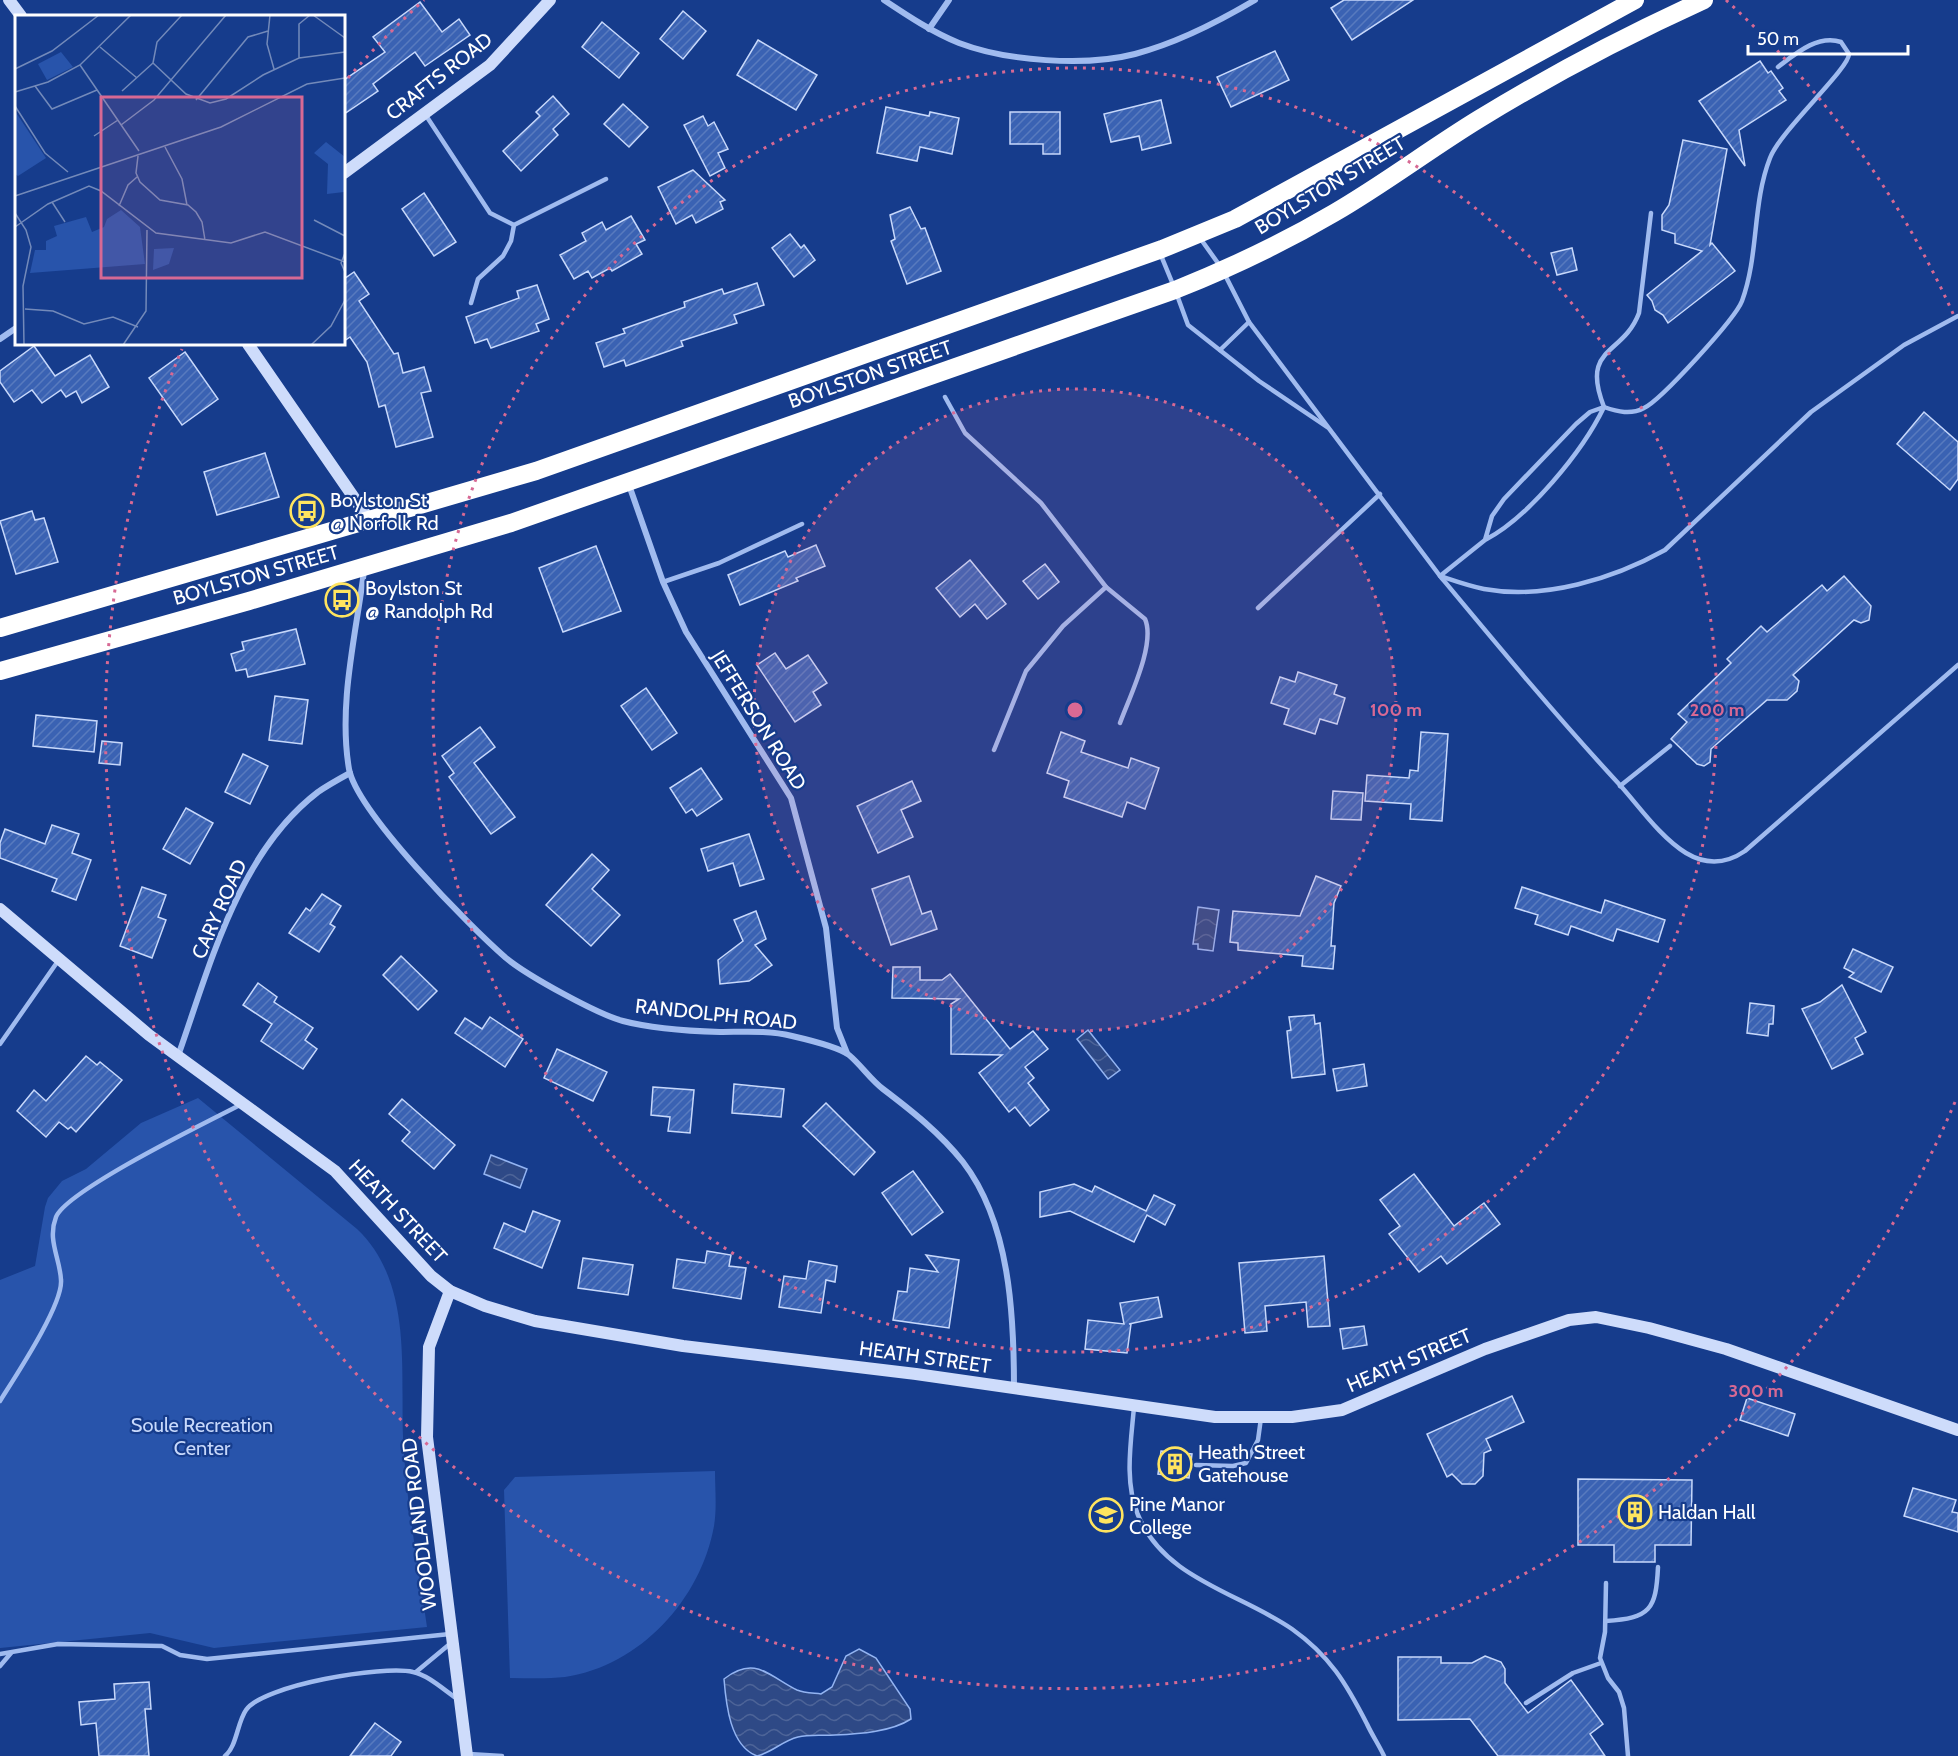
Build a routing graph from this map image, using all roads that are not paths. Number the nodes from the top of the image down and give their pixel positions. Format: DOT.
graph roads {
  1 [pos="9,0"];
  2 [pos="550,0"];
  3 [pos="884,0"];
  4 [pos="949,0"];
  5 [pos="1255,0"];
  6 [pos="1635,0"];
  7 [pos="1704,0"];
  8 [pos="20,15"];
  9 [pos="930,29"];
  10 [pos="1778,67"];
  11 [pos="425,114"];
  12 [pos="345,172"];
  13 [pos="606,179"];
  14 [pos="1651,213"];
  15 [pos="514,225"];
  16 [pos="1198,236"];
  17 [pos="1159,250"];
  18 [pos="1223,271"];
  19 [pos="1175,290"];
  20 [pos="471,303"];
  21 [pos="1958,316"];
  22 [pos="1249,322"];
  23 [pos="15,329"];
  24 [pos="0,339"];
  25 [pos="249,345"];
  26 [pos="1220,350"];
  27 [pos="945,397"];
  28 [pos="1605,407"];
  29 [pos="1331,430"];
  30 [pos="628,483"];
  31 [pos="1380,494"];
  32 [pos="370,521"];
  33 [pos="802,524"];
  34 [pos="1485,540"];
  35 [pos="365,567"];
  36 [pos="1440,576"];
  37 [pos="663,582"];
  38 [pos="1106,587"];
  39 [pos="1258,608"];
  40 [pos="0,628"];
  41 [pos="1958,665"];
  42 [pos="0,671"];
  43 [pos="1120,723"];
  44 [pos="1670,746"];
  45 [pos="994,750"];
  46 [pos="350,773"];
  47 [pos="1620,786"];
  48 [pos="0,909"];
  49 [pos="59,958"];
  50 [pos="0,1044"];
  51 [pos="848,1053"];
  52 [pos="178,1057"];
  53 [pos="244,1103"];
  54 [pos="450,1291"];
  55 [pos="1014,1388"];
  56 [pos="0,1401"];
  57 [pos="1134,1407"];
  58 [pos="1261,1418"];
  59 [pos="1958,1430"];
  60 [pos="1196,1465"];
  61 [pos="1659,1567"];
  62 [pos="1606,1583"];
  63 [pos="1606,1621"];
  64 [pos="453,1638"];
  65 [pos="11,1653"];
  66 [pos="0,1654"];
  67 [pos="1601,1663"];
  68 [pos="0,1666"];
  69 [pos="416,1672"];
  70 [pos="461,1701"];
  71 [pos="1526,1703"];
  72 [pos="467,1755"];
  73 [pos="227,1756"];
  74 [pos="502,1756"];
  75 [pos="1384,1756"];
  76 [pos="1628,1756"];
  1 -- 8 [label="street"];
  2 -- 11 [label="street, CRAFTS ROAD"];
  3 -- 9 [label="street"];
  4 -- 9 [label="street"];
  5 -- 9 [label="street"];
  6 -- 16 [label="highway, BOYLSTON STREET"];
  7 -- 18 [label="highway, BOYLSTON STREET"];
  10 -- 28 [label="lane"];
  11 -- 12 [label="street, CRAFTS ROAD"];
  11 -- 15 [label="lane"];
  13 -- 15 [label="lane"];
  14 -- 28 [label="lane"];
  15 -- 20 [label="lane"];
  16 -- 17 [label="highway, BOYLSTON STREET"];
  16 -- 18 [label="lane"];
  17 -- 19 [label="lane"];
  17 -- 32 [label="highway, BOYLSTON STREET"];
  18 -- 19 [label="highway, BOYLSTON STREET"];
  18 -- 22 [label="lane"];
  19 -- 26 [label="lane"];
  19 -- 30 [label="highway, BOYLSTON STREET"];
  21 -- 36 [label="lane"];
  22 -- 26 [label="lane"];
  22 -- 29 [label="lane"];
  23 -- 24 [label="street"];
  25 -- 32 [label="street"];
  26 -- 29 [label="lane"];
  27 -- 38 [label="lane"];
  28 -- 34 [label="lane"];
  28 -- 34 [label="lane"];
  29 -- 31 [label="lane"];
  30 -- 35 [label="highway, BOYLSTON STREET"];
  30 -- 37 [label="street, JEFFERSON ROAD"];
  31 -- 36 [label="lane"];
  31 -- 39 [label="lane"];
  32 -- 40 [label="highway, BOYLSTON STREET"];
  33 -- 37 [label="lane"];
  34 -- 36 [label="lane"];
  35 -- 42 [label="highway, BOYLSTON STREET"];
  35 -- 46 [label="street, RANDOLPH ROAD"];
  36 -- 47 [label="lane"];
  37 -- 51 [label="street, JEFFERSON ROAD"];
  38 -- 43 [label="lane"];
  38 -- 45 [label="lane"];
  41 -- 47 [label="lane"];
  44 -- 47 [label="lane"];
  46 -- 51 [label="street, RANDOLPH ROAD"];
  46 -- 52 [label="street, CARY ROAD"];
  48 -- 49 [label="street, HEATH STREET"];
  49 -- 50 [label="lane"];
  49 -- 52 [label="street, HEATH STREET"];
  51 -- 55 [label="street"];
  52 -- 53 [label="street, HEATH STREET"];
  53 -- 54 [label="street, HEATH STREET"];
  53 -- 56 [label="lane"];
  54 -- 55 [label="street, HEATH STREET"];
  54 -- 64 [label="street, WOODLAND ROAD"];
  55 -- 57 [label="street, HEATH STREET"];
  57 -- 58 [label="street, HEATH STREET"];
  57 -- 75 [label="lane"];
  58 -- 59 [label="street, HEATH STREET"];
  58 -- 60 [label="lane"];
  61 -- 63 [label="lane"];
  62 -- 63 [label="lane"];
  63 -- 67 [label="lane"];
  64 -- 65 [label="lane"];
  64 -- 69 [label="lane"];
  64 -- 70 [label="street, WOODLAND ROAD"];
  65 -- 66 [label="lane"];
  65 -- 68 [label="lane"];
  67 -- 71 [label="lane"];
  67 -- 76 [label="lane"];
  69 -- 70 [label="lane"];
  69 -- 73 [label="lane"];
  70 -- 72 [label="street, WOODLAND ROAD"];
  72 -- 74 [label="lane"];
}
